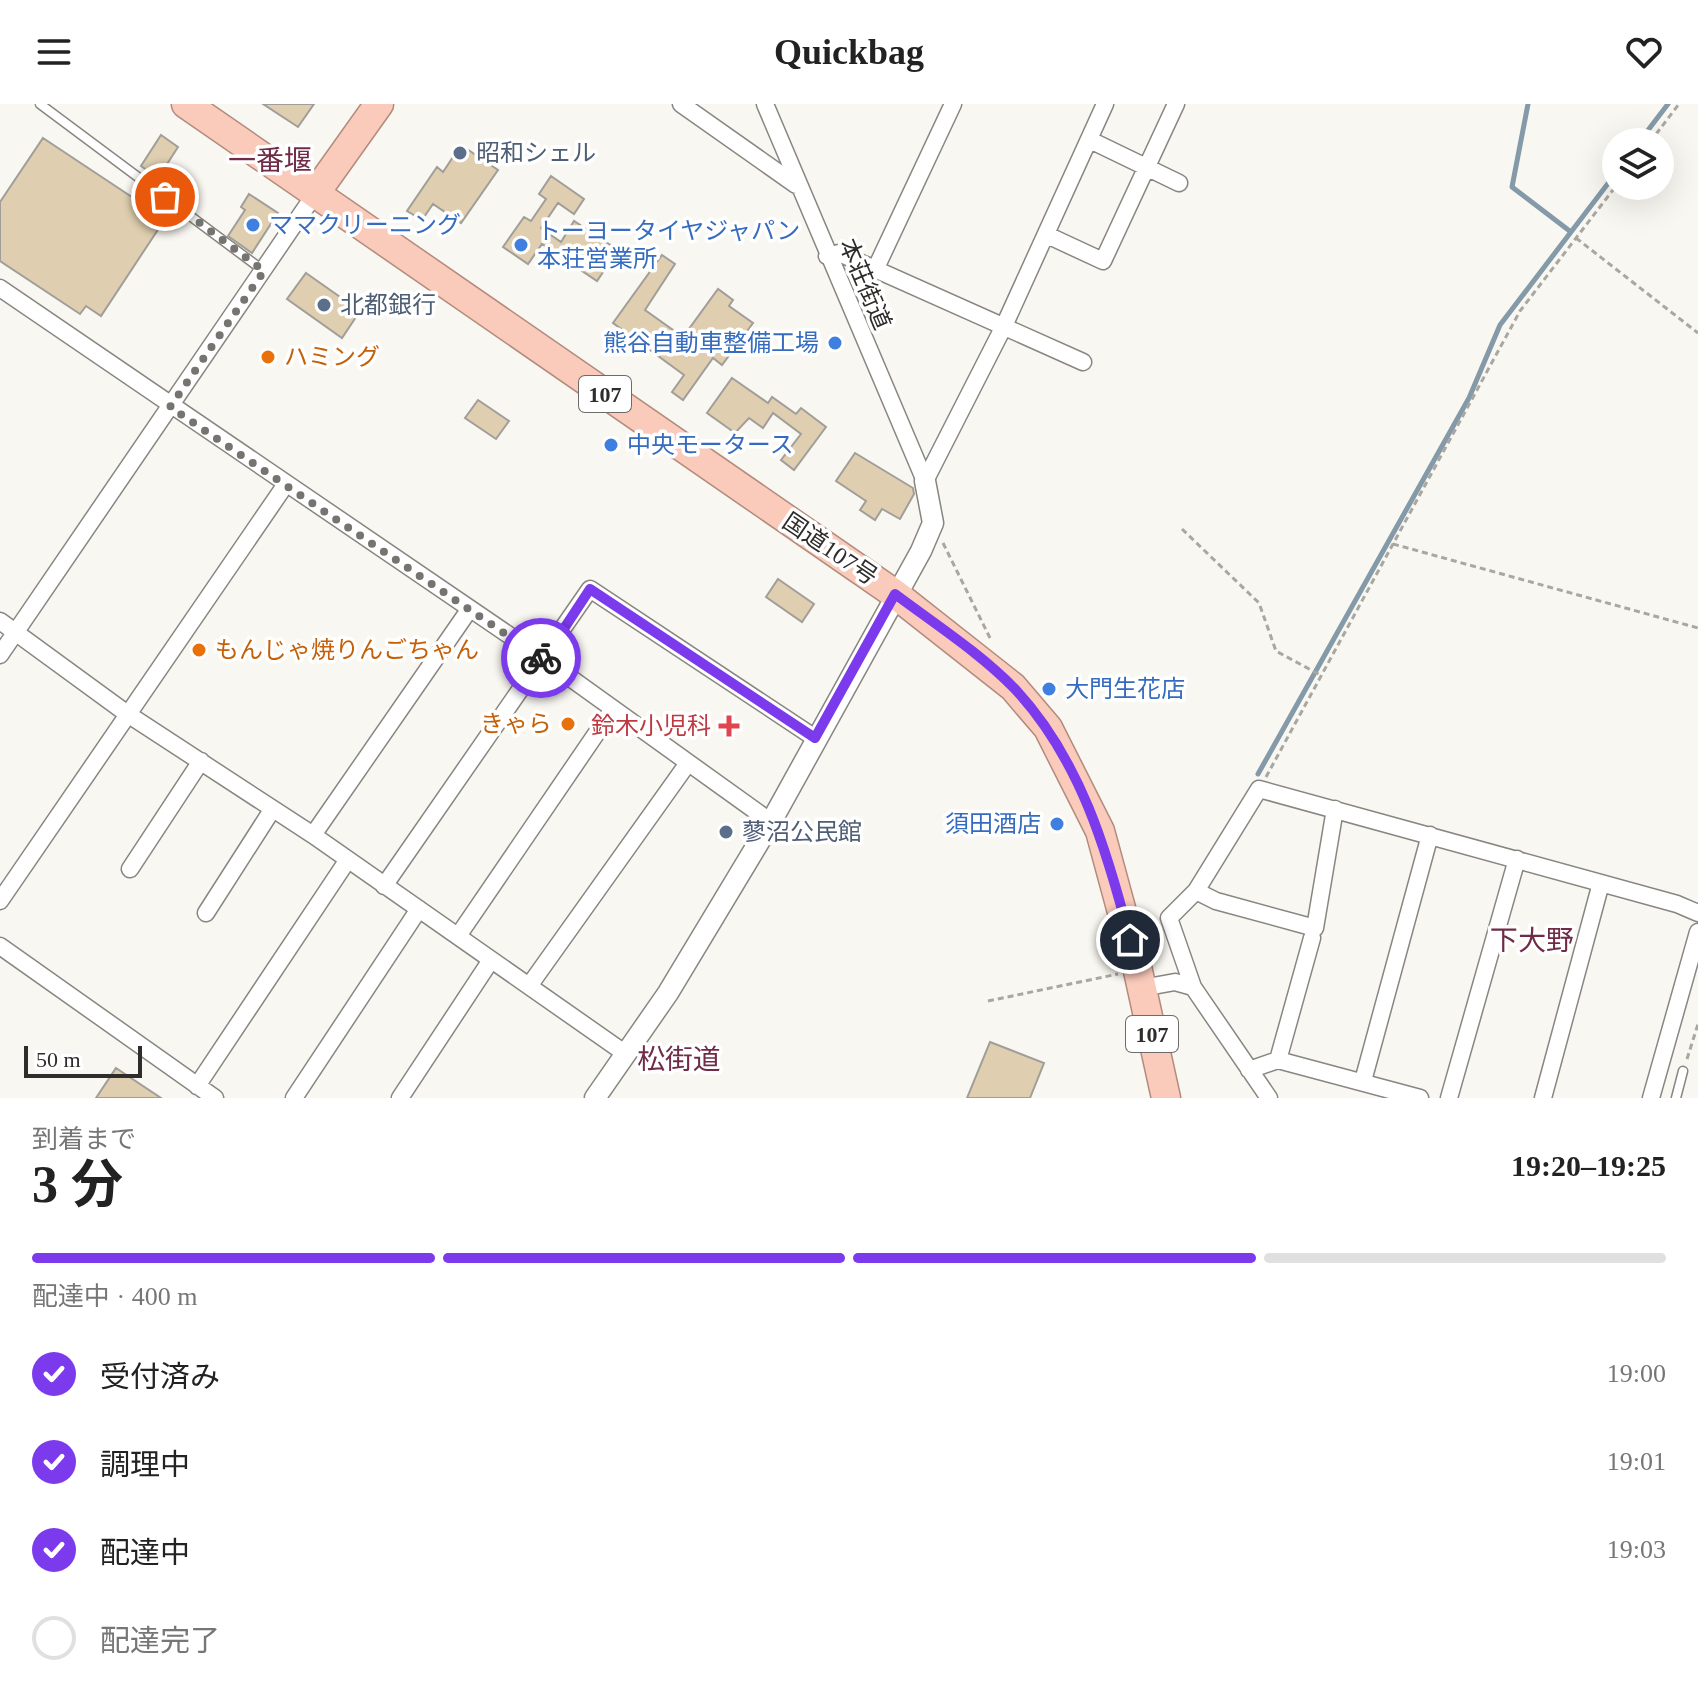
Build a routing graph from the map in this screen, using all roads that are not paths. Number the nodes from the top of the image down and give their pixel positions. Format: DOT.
graph roads {
  1 [pos="40,104"];
  2 [pos="186,104"];
  3 [pos="379,104"];
  4 [pos="681,104"];
  5 [pos="765,104"];
  6 [pos="953,104"];
  7 [pos="1105,104"];
  8 [pos="1176,104"];
  9 [pos="1090,140"];
  10 [pos="1146,168"];
  11 [pos="1179,183"];
  12 [pos="797,186"];
  13 [pos="317,191"];
  14 [pos="1047,235"];
  15 [pos="827,256"];
  16 [pos="875,270"];
  17 [pos="264,271"];
  18 [pos="0,288"];
  19 [pos="1004,326"];
  20 [pos="1083,362"];
  21 [pos="170,407"];
  22 [pos="925,481"];
  23 [pos="286,484"];
  24 [pos="895,594"];
  25 [pos="469,610"];
  26 [pos="0,621"];
  27 [pos="15,632"];
  28 [pos="0,655"];
  29 [pos="544,659"];
  30 [pos="613,709"];
  31 [pos="126,713"];
  32 [pos="815,738"];
  33 [pos="201,761"];
  34 [pos="688,763"];
  35 [pos="1335,809"];
  36 [pos="272,810"];
  37 [pos="771,822"];
  38 [pos="313,835"];
  39 [pos="1430,835"];
  40 [pos="1517,859"];
  41 [pos="347,861"];
  42 [pos="130,869"];
  43 [pos="1601,883"];
  44 [pos="384,886"];
  45 [pos="1196,891"];
  46 [pos="0,901"];
  47 [pos="419,909"];
  48 [pos="206,913"];
  49 [pos="1698,913"];
  50 [pos="1698,932"];
  51 [pos="458,936"];
  52 [pos="1312,938"];
  53 [pos="0,946"];
  54 [pos="491,960"];
  55 [pos="1140,979"];
  56 [pos="529,986"];
  57 [pos="1193,987"];
  58 [pos="626,1054"];
  59 [pos="1278,1060"];
  60 [pos="1249,1070"];
  61 [pos="1683,1071"];
  62 [pos="1363,1081"];
  63 [pos="197,1086"];
  64 [pos="215,1098"];
  65 [pos="294,1098"];
  66 [pos="400,1098"];
  67 [pos="595,1098"];
  68 [pos="1166,1098"];
  69 [pos="1269,1098"];
  70 [pos="1420,1098"];
  71 [pos="1449,1098"];
  72 [pos="1543,1098"];
  73 [pos="1651,1098"];
  74 [pos="1676,1098"];
  1 -- 17 [label="lane"];
  2 -- 13 [label="highway, 国道107号"];
  3 -- 13 [label="highway"];
  4 -- 12 [label="street"];
  5 -- 12 [label="street, 本荘街道"];
  6 -- 16 [label="street"];
  7 -- 9 [label="street"];
  8 -- 10 [label="street"];
  9 -- 10 [label="street"];
  9 -- 14 [label="street"];
  10 -- 11 [label="street"];
  10 -- 14 [label="street"];
  12 -- 15 [label="street, 本荘街道"];
  13 -- 17 [label="street"];
  13 -- 24 [label="highway, 国道107号 / 107"];
  14 -- 19 [label="street"];
  15 -- 16 [label="street"];
  15 -- 22 [label="street, 本荘街道"];
  16 -- 19 [label="street"];
  17 -- 21 [label="street"];
  18 -- 21 [label="street"];
  19 -- 20 [label="street"];
  19 -- 22 [label="street"];
  21 -- 23 [label="street"];
  21 -- 27 [label="street"];
  22 -- 24 [label="street"];
  23 -- 25 [label="street"];
  23 -- 31 [label="street"];
  24 -- 32 [label="street"];
  24 -- 55 [label="highway, 国道107号 / 107"];
  25 -- 29 [label="street"];
  25 -- 38 [label="street"];
  26 -- 27 [label="street"];
  27 -- 28 [label="street"];
  27 -- 31 [label="street"];
  29 -- 30 [label="street"];
  29 -- 32 [label="street"];
  29 -- 44 [label="street"];
  30 -- 34 [label="street"];
  30 -- 51 [label="street"];
  31 -- 33 [label="street"];
  31 -- 46 [label="street"];
  32 -- 37 [label="street"];
  33 -- 36 [label="street"];
  33 -- 42 [label="street"];
  34 -- 37 [label="street"];
  34 -- 56 [label="street"];
  35 -- 39 [label="street"];
  35 -- 45 [label="street"];
  35 -- 45 [label="street"];
  36 -- 38 [label="street"];
  36 -- 48 [label="street"];
  37 -- 58 [label="street"];
  38 -- 41 [label="street"];
  39 -- 40 [label="street"];
  39 -- 62 [label="street"];
  40 -- 43 [label="street"];
  40 -- 71 [label="street"];
  41 -- 44 [label="street"];
  41 -- 63 [label="street"];
  43 -- 49 [label="street"];
  43 -- 72 [label="street"];
  44 -- 47 [label="street"];
  45 -- 57 [label="street"];
  47 -- 51 [label="street"];
  47 -- 65 [label="street"];
  50 -- 73 [label="street"];
  51 -- 54 [label="street"];
  52 -- 59 [label="street"];
  53 -- 63 [label="street"];
  54 -- 56 [label="street"];
  54 -- 66 [label="street"];
  55 -- 57 [label="street"];
  55 -- 68 [label="highway, 国道107号 / 107"];
  56 -- 58 [label="street"];
  57 -- 60 [label="street"];
  58 -- 67 [label="street"];
  59 -- 60 [label="street"];
  59 -- 62 [label="street"];
  60 -- 69 [label="street"];
  61 -- 74 [label="lane"];
  62 -- 70 [label="street"];
  63 -- 64 [label="street"];
}
